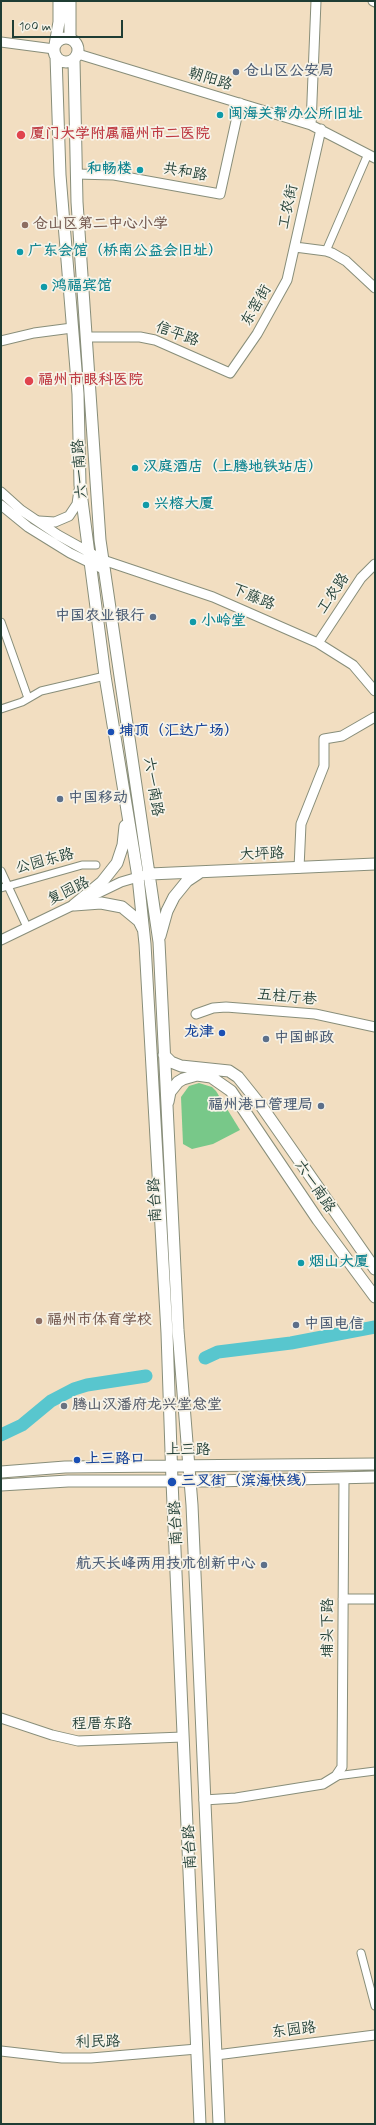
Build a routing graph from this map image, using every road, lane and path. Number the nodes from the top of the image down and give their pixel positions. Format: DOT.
graph roads {
  1 [pos="52,1"];
  2 [pos="59,1"];
  3 [pos="70,1"];
  4 [pos="76,1"];
  5 [pos="316,1"];
  6 [pos="59,13"];
  7 [pos="70,15"];
  8 [pos="70,38"];
  9 [pos="1,42"];
  10 [pos="55,50"];
  11 [pos="76,57"];
  12 [pos="240,103"];
  13 [pos="311,125"];
  14 [pos="321,129"];
  15 [pos="372,156"];
  16 [pos="76,174"];
  17 [pos="295,247"];
  18 [pos="326,251"];
  19 [pos="375,288"];
  20 [pos="72,328"];
  21 [pos="87,337"];
  22 [pos="1,341"];
  23 [pos="230,373"];
  24 [pos="80,485"];
  25 [pos="1,492"];
  26 [pos="1,505"];
  27 [pos="38,521"];
  28 [pos="88,551"];
  29 [pos="90,563"];
  30 [pos="375,564"];
  31 [pos="104,565"];
  32 [pos="1,622"];
  33 [pos="318,642"];
  34 [pos="105,676"];
  35 [pos="375,691"];
  36 [pos="28,698"];
  37 [pos="1,709"];
  38 [pos="375,717"];
  39 [pos="127,811"];
  40 [pos="375,864"];
  41 [pos="96,865"];
  42 [pos="299,868"];
  43 [pos="1,871"];
  44 [pos="200,872"];
  45 [pos="150,874"];
  46 [pos="138,877"];
  47 [pos="4,887"];
  48 [pos="74,905"];
  49 [pos="27,927"];
  50 [pos="144,932"];
  51 [pos="1,940"];
  52 [pos="159,942"];
  53 [pos="196,1014"];
  54 [pos="375,1027"];
  55 [pos="164,1055"];
  56 [pos="166,1112"];
  57 [pos="375,1269"];
  58 [pos="375,1297"];
  59 [pos="375,1464"];
  60 [pos="171,1466"];
  61 [pos="188,1466"];
  62 [pos="1,1472"];
  63 [pos="375,1477"];
  64 [pos="344,1479"];
  65 [pos="172,1481"];
  66 [pos="190,1481"];
  67 [pos="1,1485"];
  68 [pos="343,1599"];
  69 [pos="375,1599"];
  70 [pos="1,1718"];
  71 [pos="183,1737"];
  72 [pos="375,1770"];
  73 [pos="336,1776"];
  74 [pos="204,1800"];
  75 [pos="361,1953"];
  76 [pos="375,2006"];
  77 [pos="375,2035"];
  78 [pos="197,2049"];
  79 [pos="1,2051"];
  80 [pos="216,2055"];
  81 [pos="200,2124"];
  82 [pos="219,2124"];
  1 -- 6 [label="street"];
  2 -- 6 [label="main road"];
  3 -- 7 [label="main road"];
  4 -- 7 [label="street"];
  5 -- 13 [label="street"];
  6 -- 10 [label="main road"];
  7 -- 8 [label="main road"];
  8 -- 10 [label="main road"];
  8 -- 11 [label="main road"];
  9 -- 10 [label="street"];
  10 -- 11 [label="main road"];
  10 -- 20 [label="main road, 六一南路"];
  11 -- 12 [label="street, 朝阳路"];
  11 -- 16 [label="main road, 六一南路"];
  12 -- 13 [label="street, 朝阳路"];
  12 -- 16 [label="street, 共和路"];
  13 -- 14 [label="street, 朝阳路"];
  14 -- 15 [label="street, 朝阳路"];
  14 -- 17 [label="street, 工农街"];
  15 -- 18 [label="street"];
  16 -- 21 [label="main road, 六一南路"];
  17 -- 18 [label="street, 工农街"];
  17 -- 23 [label="street, 东窑街"];
  18 -- 19 [label="street, 工农街"];
  20 -- 22 [label="street"];
  20 -- 24 [label="main road, 六一南路"];
  21 -- 23 [label="street, 信平路"];
  21 -- 31 [label="main road, 六一南路"];
  24 -- 27 [label="street"];
  24 -- 28 [label="main road, 六一南路"];
  25 -- 27 [label="street"];
  26 -- 29 [label="street"];
  27 -- 28 [label="street"];
  28 -- 29 [label="main road, 六一南路"];
  28 -- 31 [label="street"];
  29 -- 31 [label="street"];
  29 -- 34 [label="main road, 六一南路"];
  30 -- 33 [label="street, 工农路"];
  31 -- 33 [label="street, 下藤路"];
  31 -- 45 [label="main road, 六一南路"];
  32 -- 36 [label="street"];
  33 -- 35 [label="street, 下藤路"];
  34 -- 36 [label="street"];
  34 -- 39 [label="main road, 六一南路"];
  36 -- 37 [label="street"];
  38 -- 42 [label="street"];
  39 -- 46 [label="main road, 六一南路"];
  39 -- 48 [label="main road"];
  40 -- 42 [label="main road, 大坪路"];
  41 -- 47 [label="street, 公园东路"];
  42 -- 44 [label="main road, 大坪路"];
  43 -- 47 [label="street"];
  44 -- 45 [label="main road, 大坪路"];
  44 -- 52 [label="main road"];
  45 -- 46 [label="street, 复园路"];
  45 -- 52 [label="main road, 南台路"];
  46 -- 48 [label="street, 复园路"];
  46 -- 50 [label="main road, 南台路"];
  47 -- 49 [label="street"];
  48 -- 49 [label="street, 复园路"];
  48 -- 50 [label="main road"];
  49 -- 51 [label="street, 复园路"];
  50 -- 60 [label="main road, 南台路"];
  52 -- 55 [label="main road, 南台路"];
  53 -- 54 [label="street, 五柱厅巷"];
  55 -- 56 [label="main road, 南台路"];
  55 -- 57 [label="main road, 六一南路"];
  56 -- 58 [label="main road, 六一南路"];
  56 -- 61 [label="main road, 南台路"];
  59 -- 61 [label="main road, 上三路"];
  60 -- 61 [label="main road, 上三路"];
  60 -- 62 [label="main road, 上三路"];
  60 -- 65 [label="main road, 南台路"];
  61 -- 66 [label="main road, 南台路"];
  63 -- 64 [label="main road, 上三路"];
  64 -- 66 [label="main road, 上三路"];
  64 -- 68 [label="street, 埔头下路"];
  65 -- 66 [label="main road, 上三路"];
  65 -- 67 [label="main road, 上三路"];
  65 -- 71 [label="main road, 南台路"];
  66 -- 74 [label="main road, 南台路"];
  68 -- 69 [label="street"];
  68 -- 73 [label="street, 埔头下路"];
  70 -- 71 [label="street, 程厝东路"];
  71 -- 78 [label="main road, 南台路"];
  72 -- 73 [label="street"];
  73 -- 74 [label="street"];
  74 -- 80 [label="main road, 南台路"];
  75 -- 76 [label="street"];
  77 -- 80 [label="street, 东园路"];
  78 -- 79 [label="street, 利民路"];
  78 -- 81 [label="main road, 南台路"];
  80 -- 82 [label="main road, 南台路"];
}
